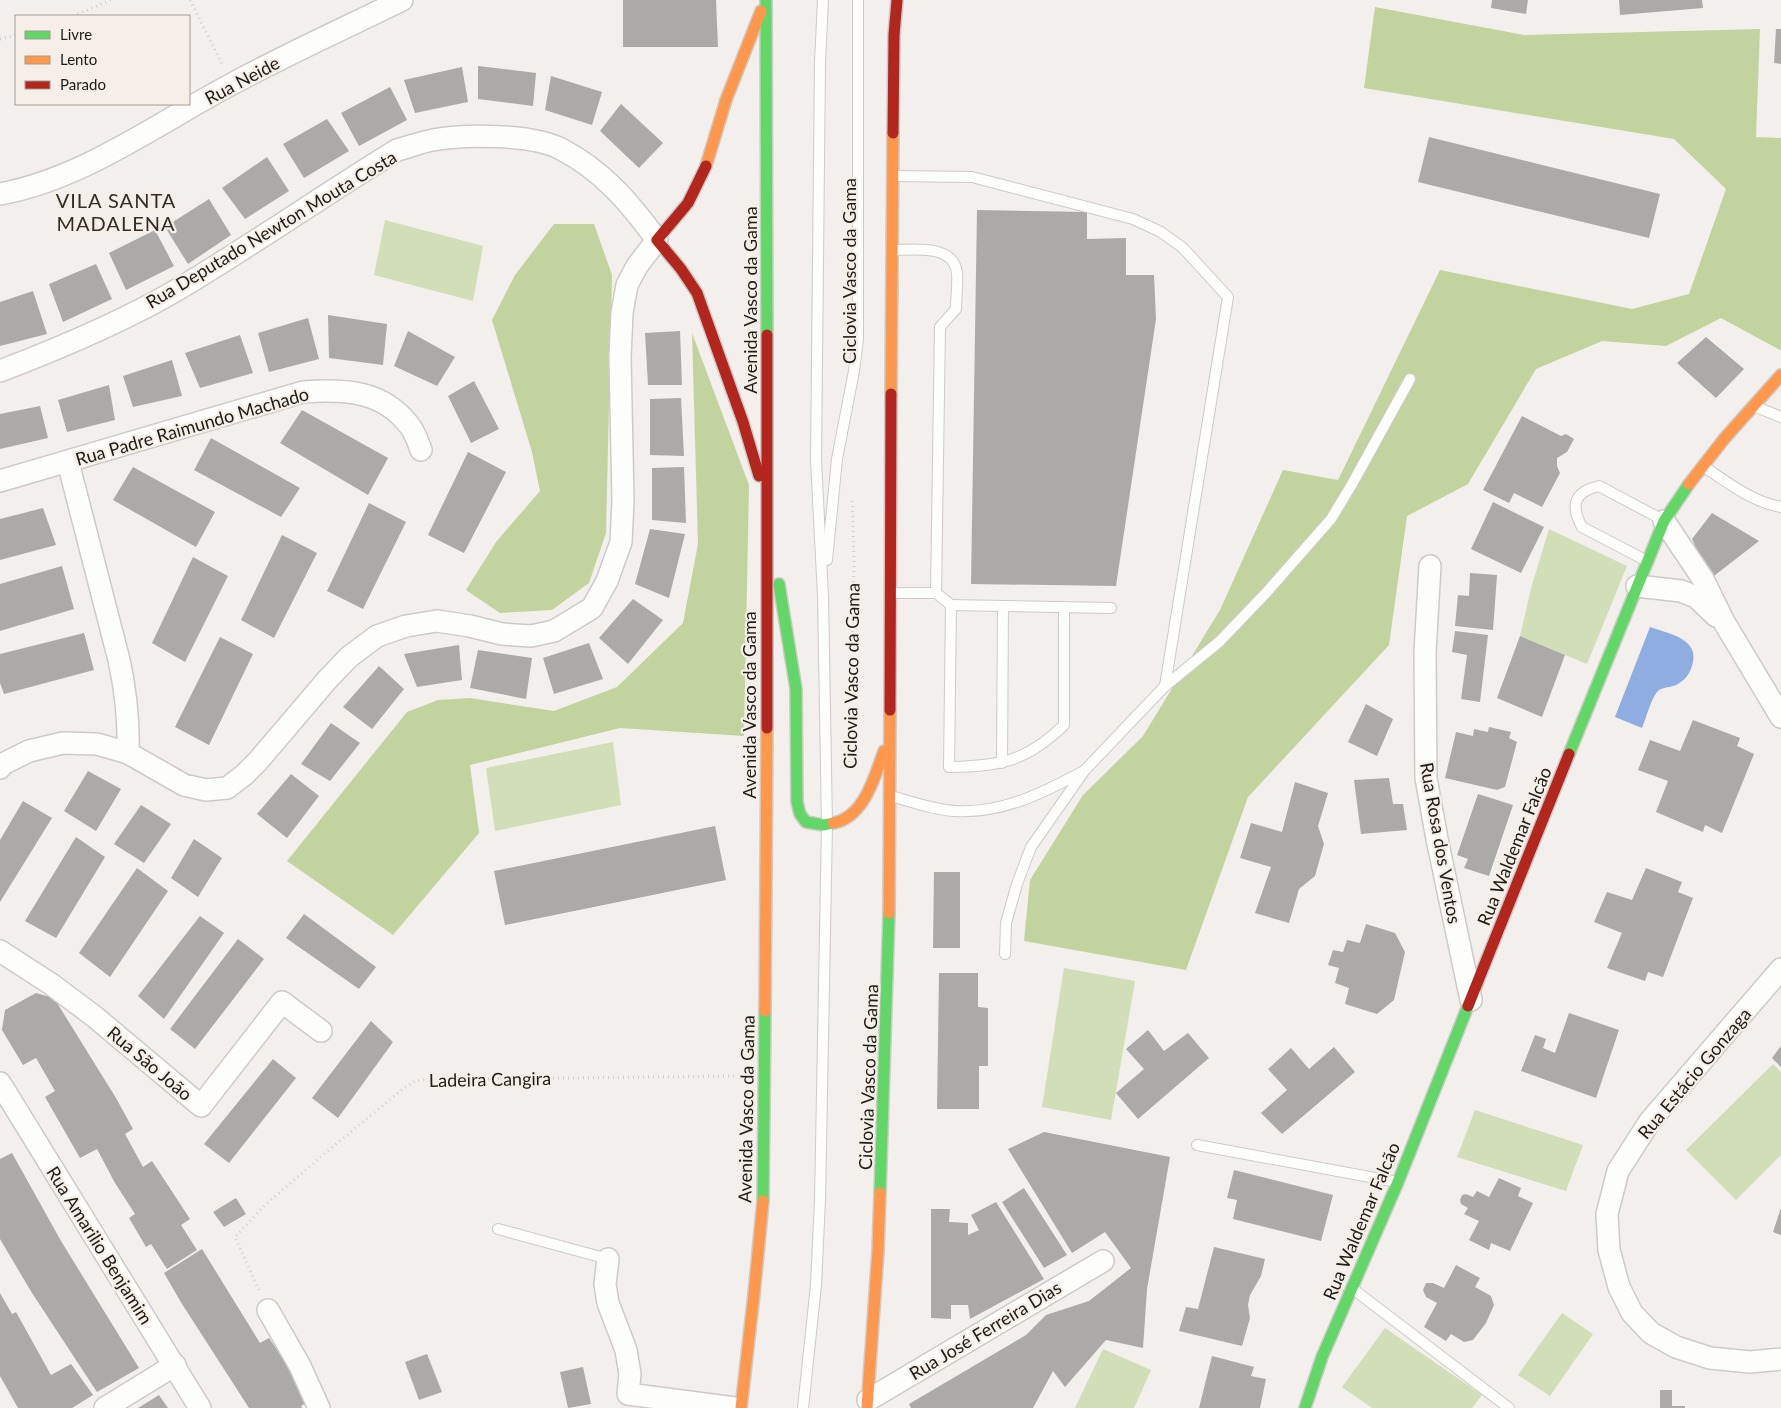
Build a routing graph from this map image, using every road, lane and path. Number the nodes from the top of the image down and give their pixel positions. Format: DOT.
graph roads {
  1 [pos="111,0"];
  2 [pos="190,0"];
  3 [pos="402,0"];
  4 [pos="766,0"];
  5 [pos="822,0"];
  6 [pos="858,0"];
  7 [pos="890,0"];
  8 [pos="897,0"];
  9 [pos="75,15"];
  10 [pos="15,35"];
  11 [pos="894,36"];
  12 [pos="0,39"];
  13 [pos="232,84"];
  14 [pos="893,176"];
  15 [pos="0,194"];
  16 [pos="657,240"];
  17 [pos="892,250"];
  18 [pos="0,371"];
  19 [pos="1781,375"];
  20 [pos="1410,378"];
  21 [pos="1753,406"];
  22 [pos="1781,417"];
  23 [pos="421,450"];
  24 [pos="68,462"];
  25 [pos="1702,466"];
  26 [pos="0,480"];
  27 [pos="852,494"];
  28 [pos="768,504"];
  29 [pos="1781,507"];
  30 [pos="1664,521"];
  31 [pos="768,524"];
  32 [pos="1648,561"];
  33 [pos="1430,566"];
  34 [pos="1637,586"];
  35 [pos="891,593"];
  36 [pos="936,593"];
  37 [pos="824,596"];
  38 [pos="951,605"];
  39 [pos="1003,606"];
  40 [pos="1064,607"];
  41 [pos="1111,608"];
  42 [pos="1724,622"];
  43 [pos="1164,686"];
  44 [pos="1781,717"];
  45 [pos="890,734"];
  46 [pos="128,753"];
  47 [pos="1002,764"];
  48 [pos="0,768"];
  49 [pos="1085,770"];
  50 [pos="890,796"];
  51 [pos="858,810"];
  52 [pos="827,825"];
  53 [pos="0,951"];
  54 [pos="1005,954"];
  55 [pos="1781,969"];
  56 [pos="1471,1000"];
  57 [pos="322,1031"];
  58 [pos="764,1075"];
  59 [pos="0,1083"];
  60 [pos="1197,1145"];
  61 [pos="1398,1182"];
  62 [pos="498,1229"];
  63 [pos="608,1259"];
  64 [pos="1103,1261"];
  65 [pos="1352,1288"];
  66 [pos="268,1310"];
  67 [pos="1322,1357"];
  68 [pos="1781,1359"];
  69 [pos="175,1365"];
  70 [pos="867,1404"];
  71 [pos="104,1408"];
  72 [pos="200,1408"];
  73 [pos="319,1408"];
  74 [pos="734,1408"];
  75 [pos="740,1408"];
  76 [pos="803,1408"];
  77 [pos="1294,1408"];
  78 [pos="1305,1408"];
  79 [pos="1509,1408"];
  1 -- 9 [label="path"];
  2 -- 13 [label="path"];
  3 -- 13 [label="street, Rua Neide"];
  4 -- 16 [label="main road"];
  4 -- 28 [label="main road, Avenida Vasco da Gama"];
  5 -- 37 [label="lane"];
  6 -- 37 [label="lane"];
  7 -- 11 [label="main road"];
  8 -- 11 [label="main road"];
  10 -- 12 [label="path"];
  11 -- 14 [label="main road"];
  13 -- 15 [label="street, Rua Neide"];
  14 -- 17 [label="main road"];
  14 -- 43 [label="lane"];
  16 -- 18 [label="street, Rua Deputado Newton Mouta Costa"];
  16 -- 28 [label="main road"];
  16 -- 46 [label="street"];
  17 -- 35 [label="main road"];
  17 -- 36 [label="lane"];
  19 -- 21 [label="main road, Rua Waldemar Falcão"];
  20 -- 43 [label="lane"];
  21 -- 22 [label="lane"];
  21 -- 25 [label="main road, Rua Waldemar Falcão"];
  23 -- 24 [label="street, Rua Padre Raimundo Machado"];
  24 -- 26 [label="street, Rua Padre Raimundo Machado"];
  24 -- 46 [label="street"];
  25 -- 29 [label="lane"];
  25 -- 30 [label="main road, Rua Waldemar Falcão"];
  27 -- 51 [label="path, Ciclovia Vasco da Gama"];
  28 -- 31 [label="main road, Avenida Vasco da Gama"];
  30 -- 32 [label="main road, Rua Waldemar Falcão"];
  30 -- 32 [label="lane"];
  30 -- 42 [label="street"];
  31 -- 52 [label="main road"];
  31 -- 58 [label="main road, Avenida Vasco da Gama"];
  32 -- 34 [label="main road, Rua Waldemar Falcão"];
  33 -- 56 [label="street, Rua Rosa dos Ventos"];
  34 -- 42 [label="street"];
  34 -- 56 [label="main road, Rua Waldemar Falcão"];
  35 -- 36 [label="lane"];
  35 -- 45 [label="main road"];
  36 -- 38 [label="lane"];
  37 -- 52 [label="lane"];
  38 -- 39 [label="lane"];
  38 -- 47 [label="lane"];
  39 -- 40 [label="lane"];
  39 -- 47 [label="lane"];
  40 -- 41 [label="lane"];
  40 -- 47 [label="lane"];
  42 -- 44 [label="street"];
  43 -- 49 [label="lane"];
  45 -- 50 [label="main road"];
  45 -- 51 [label="main road"];
  46 -- 48 [label="street"];
  49 -- 50 [label="lane"];
  49 -- 54 [label="lane"];
  50 -- 70 [label="main road"];
  51 -- 52 [label="main road"];
  52 -- 76 [label="lane"];
  53 -- 57 [label="street, Rua São João"];
  55 -- 68 [label="street, Rua Estácio Gonzaga"];
  56 -- 61 [label="main road, Rua Waldemar Falcão"];
  58 -- 66 [label="path, Ladeira Cangira"];
  58 -- 75 [label="main road, Avenida Vasco da Gama"];
  59 -- 69 [label="street, Rua Amarilio Benjamim"];
  60 -- 61 [label="lane"];
  61 -- 65 [label="main road, Rua Waldemar Falcão"];
  62 -- 63 [label="lane"];
  63 -- 74 [label="street"];
  64 -- 70 [label="street, Rua José Ferreira Dias"];
  65 -- 67 [label="main road, Rua Waldemar Falcão"];
  65 -- 79 [label="lane"];
  66 -- 73 [label="street"];
  67 -- 77 [label="main road, Rua Waldemar Falcão"];
  67 -- 78 [label="main road, Rua Waldemar Falcão"];
  69 -- 71 [label="street"];
  69 -- 72 [label="street, Rua Amarilio Benjamim"];
}
